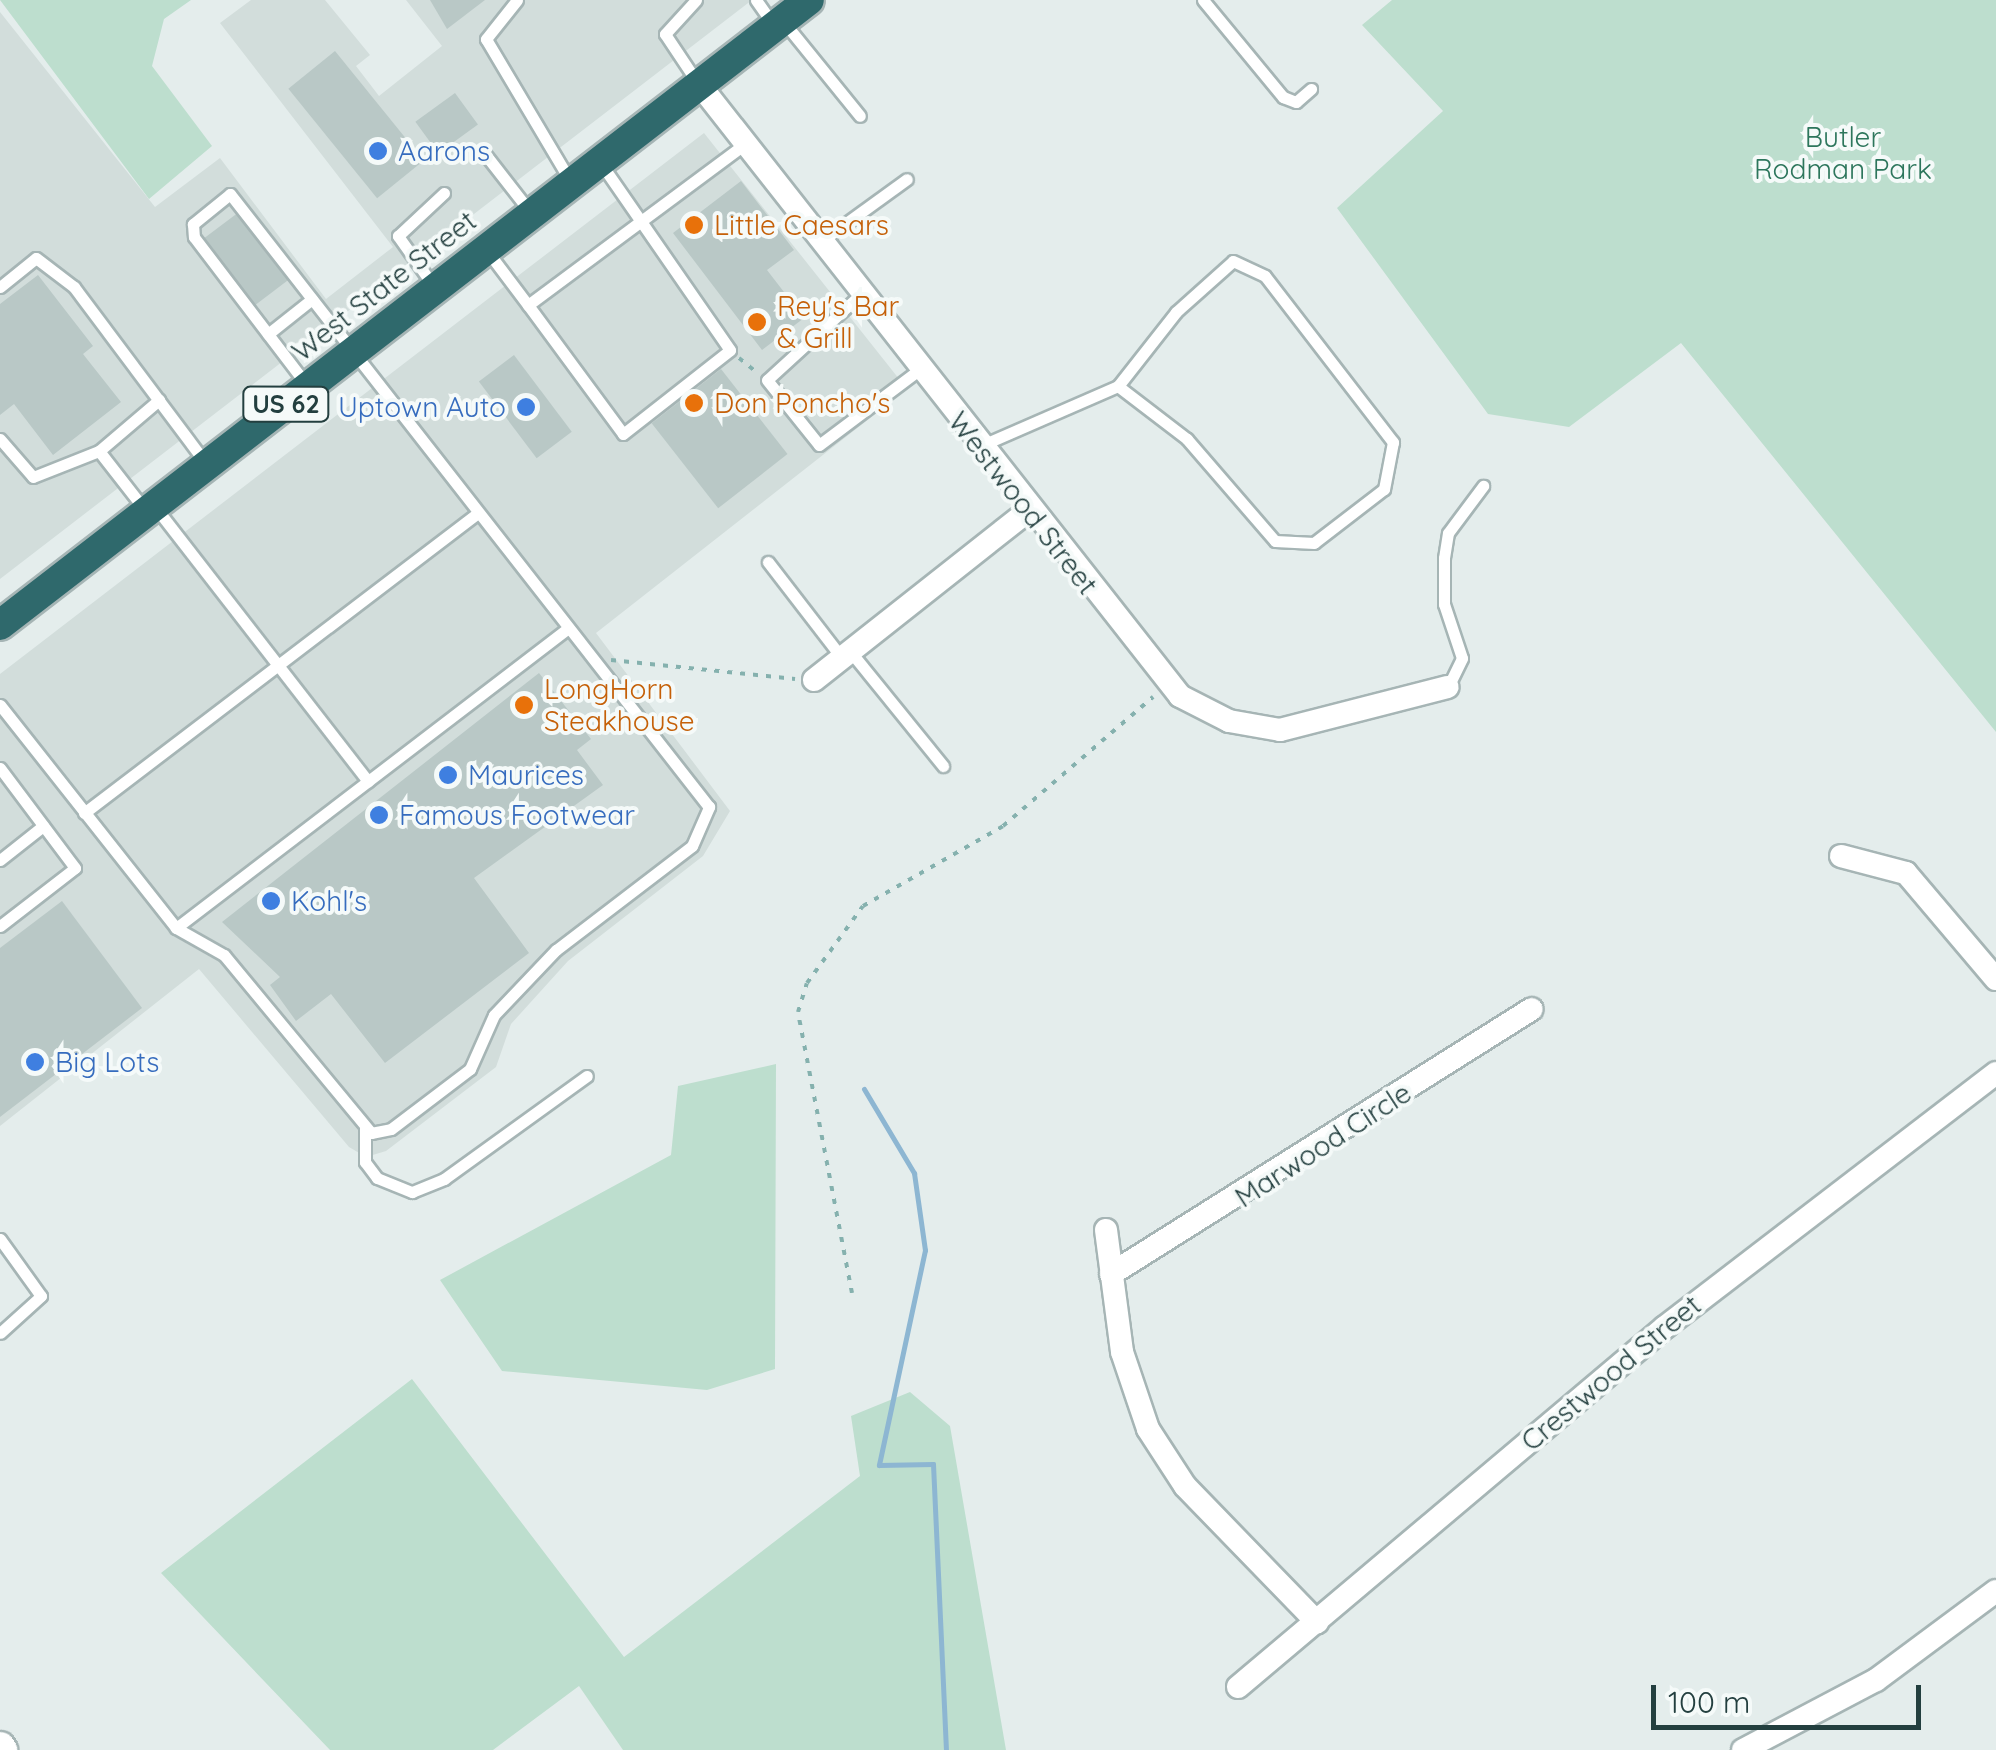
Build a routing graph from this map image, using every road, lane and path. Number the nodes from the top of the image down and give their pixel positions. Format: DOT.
graph roads {
  1 [pos="517,0"];
  2 [pos="696,0"];
  3 [pos="756,0"];
  4 [pos="809,0"];
  5 [pos="1207,2"];
  6 [pos="778,23"];
  7 [pos="698,84"];
  8 [pos="1311,89"];
  9 [pos="860,116"];
  10 [pos="745,144"];
  11 [pos="485,154"];
  12 [pos="599,160"];
  13 [pos="907,179"];
  14 [pos="572,182"];
  15 [pos="444,193"];
  16 [pos="531,213"];
  17 [pos="635,223"];
  18 [pos="820,242"];
  19 [pos="485,249"];
  20 [pos="0,287"];
  21 [pos="435,288"];
  22 [pos="861,294"];
  23 [pos="312,299"];
  24 [pos="528,305"];
  25 [pos="268,334"];
  26 [pos="730,350"];
  27 [pos="353,351"];
  28 [pos="919,370"];
  29 [pos="767,380"];
  30 [pos="308,386"];
  31 [pos="1118,386"];
  32 [pos="159,400"];
  33 [pos="0,439"];
  34 [pos="978,447"];
  35 [pos="99,451"];
  36 [pos="208,464"];
  37 [pos="1482,486"];
  38 [pos="150,509"];
  39 [pos="1028,510"];
  40 [pos="477,514"];
  41 [pos="768,562"];
  42 [pos="4,613"];
  43 [pos="569,628"];
  44 [pos="846,655"];
  45 [pos="597,658"];
  46 [pos="279,666"];
  47 [pos="814,680"];
  48 [pos="1168,684"];
  49 [pos="1448,687"];
  50 [pos="0,705"];
  51 [pos="943,766"];
  52 [pos="0,768"];
  53 [pos="368,781"];
  54 [pos="84,813"];
  55 [pos="44,826"];
  56 [pos="1841,856"];
  57 [pos="0,860"];
  58 [pos="0,926"];
  59 [pos="176,928"];
  60 [pos="1996,979"];
  61 [pos="1531,1009"];
  62 [pos="1996,1073"];
  63 [pos="587,1076"];
  64 [pos="365,1128"];
  65 [pos="1106,1230"];
  66 [pos="0,1240"];
  67 [pos="1111,1274"];
  68 [pos="852,1292"];
  69 [pos="0,1333"];
  70 [pos="1996,1591"];
  71 [pos="1317,1622"];
  72 [pos="1238,1688"];
  73 [pos="1742,1750"];
  1 -- 14 [label="lane"];
  2 -- 7 [label="lane"];
  3 -- 6 [label="lane"];
  4 -- 6 [label="highway, West State Street / US 62"];
  5 -- 8 [label="lane"];
  6 -- 7 [label="highway, West State Street / US 62"];
  6 -- 9 [label="lane"];
  7 -- 10 [label="street, Westwood Street"];
  7 -- 12 [label="highway, West State Street / US 62"];
  10 -- 17 [label="lane"];
  10 -- 18 [label="street, Westwood Street"];
  11 -- 16 [label="lane"];
  12 -- 14 [label="highway, West State Street / US 62"];
  12 -- 17 [label="lane"];
  13 -- 18 [label="lane"];
  14 -- 16 [label="highway, West State Street / US 62"];
  15 -- 21 [label="lane"];
  16 -- 19 [label="highway, West State Street / US 62"];
  17 -- 24 [label="lane"];
  17 -- 26 [label="lane"];
  18 -- 22 [label="street, Westwood Street"];
  19 -- 21 [label="highway, West State Street / US 62"];
  19 -- 24 [label="lane"];
  20 -- 32 [label="lane"];
  21 -- 27 [label="highway, West State Street / US 62"];
  22 -- 28 [label="street, Westwood Street"];
  22 -- 29 [label="lane"];
  23 -- 25 [label="lane"];
  23 -- 25 [label="lane"];
  23 -- 27 [label="lane"];
  24 -- 26 [label="lane"];
  25 -- 30 [label="lane"];
  26 -- 29 [label="path"];
  27 -- 30 [label="highway, West State Street / US 62"];
  27 -- 40 [label="lane"];
  28 -- 29 [label="lane"];
  28 -- 34 [label="street, Westwood Street"];
  30 -- 36 [label="highway, West State Street / US 62"];
  31 -- 31 [label="lane"];
  31 -- 34 [label="lane"];
  32 -- 35 [label="lane"];
  32 -- 36 [label="lane"];
  33 -- 35 [label="lane"];
  34 -- 39 [label="street, Westwood Street"];
  35 -- 38 [label="lane"];
  36 -- 38 [label="highway, West State Street / US 62"];
  37 -- 49 [label="lane"];
  38 -- 42 [label="highway, West State Street / US 62"];
  38 -- 46 [label="lane"];
  39 -- 44 [label="street"];
  39 -- 48 [label="street, Westwood Street"];
  40 -- 43 [label="lane"];
  40 -- 46 [label="lane"];
  41 -- 44 [label="lane"];
  43 -- 45 [label="lane"];
  43 -- 53 [label="lane"];
  44 -- 47 [label="street"];
  44 -- 51 [label="lane"];
  45 -- 47 [label="path"];
  45 -- 64 [label="lane"];
  46 -- 53 [label="lane"];
  46 -- 54 [label="lane"];
  48 -- 49 [label="street, Westwood Street"];
  48 -- 68 [label="path"];
  50 -- 54 [label="lane"];
  52 -- 55 [label="lane"];
  53 -- 59 [label="lane"];
  54 -- 59 [label="lane"];
  55 -- 57 [label="lane"];
  55 -- 58 [label="lane"];
  56 -- 60 [label="street"];
  59 -- 64 [label="lane"];
  61 -- 67 [label="street, Marwood Circle"];
  62 -- 71 [label="street, Crestwood Street"];
  63 -- 64 [label="lane"];
  65 -- 67 [label="street"];
  66 -- 69 [label="lane"];
  67 -- 71 [label="street"];
  70 -- 73 [label="street"];
  71 -- 72 [label="street, Crestwood Street"];
}
